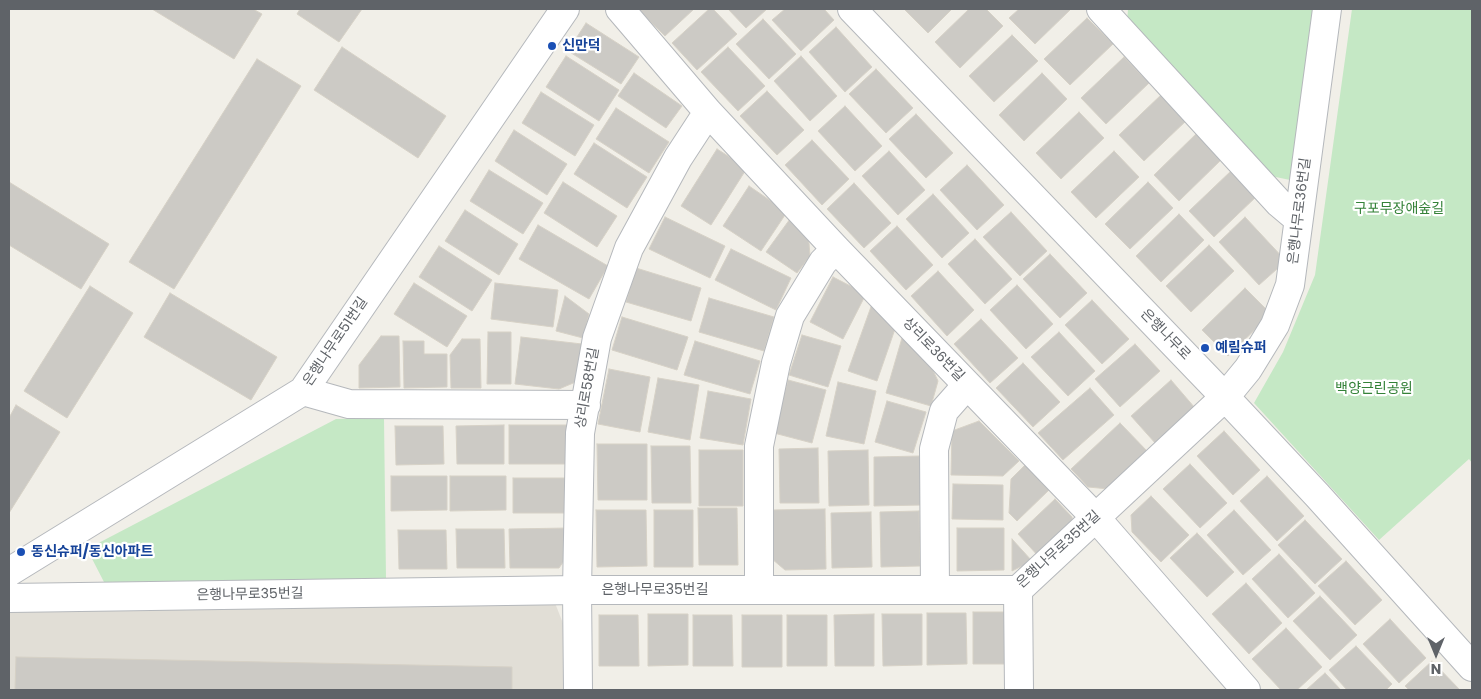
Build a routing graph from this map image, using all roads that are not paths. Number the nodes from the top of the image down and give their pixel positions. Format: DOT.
graph roads {
  1 [pos="565,9"];
  2 [pos="620,9"];
  3 [pos="852,9"];
  4 [pos="1327,9"];
  5 [pos="1108,12"];
  6 [pos="708,112"];
  7 [pos="1298,219"];
  8 [pos="836,249"];
  9 [pos="967,385"];
  10 [pos="303,390"];
  11 [pos="1225,397"];
  12 [pos="586,405"];
  13 [pos="1096,518"];
  14 [pos="9,572"];
  15 [pos="577,590"];
  16 [pos="759,590"];
  17 [pos="935,590"];
  18 [pos="1018,590"];
  19 [pos="9,598"];
  20 [pos="1472,667"];
  21 [pos="578,690"];
  22 [pos="1019,690"];
  23 [pos="1246,690"];
  1 -- 10 [label="street, 은행나무로51번길"];
  2 -- 6 [label="street, 상리로36번길"];
  3 -- 11 [label="street, 은행나무로"];
  4 -- 7 [label="street, 은행나무로36번길"];
  5 -- 7 [label="street"];
  6 -- 8 [label="street, 상리로36번길"];
  6 -- 12 [label="street, 상리로58번길"];
  7 -- 11 [label="street, 은행나무로36번길"];
  8 -- 9 [label="street, 상리로36번길"];
  8 -- 16 [label="street"];
  9 -- 13 [label="street, 상리로36번길"];
  9 -- 17 [label="street"];
  10 -- 12 [label="street"];
  10 -- 14 [label="street, 은행나무로51번길"];
  11 -- 13 [label="street, 은행나무로35번길"];
  11 -- 20 [label="street, 은행나무로"];
  12 -- 15 [label="street, 상리로58번길"];
  13 -- 18 [label="street, 은행나무로35번길"];
  13 -- 23 [label="street, 상리로36번길"];
  15 -- 16 [label="street, 은행나무로35번길"];
  15 -- 19 [label="street, 은행나무로35번길"];
  15 -- 21 [label="street, 상리로58번길"];
  16 -- 17 [label="street, 은행나무로35번길"];
  17 -- 18 [label="street, 은행나무로35번길"];
  18 -- 22 [label="street"];
}
